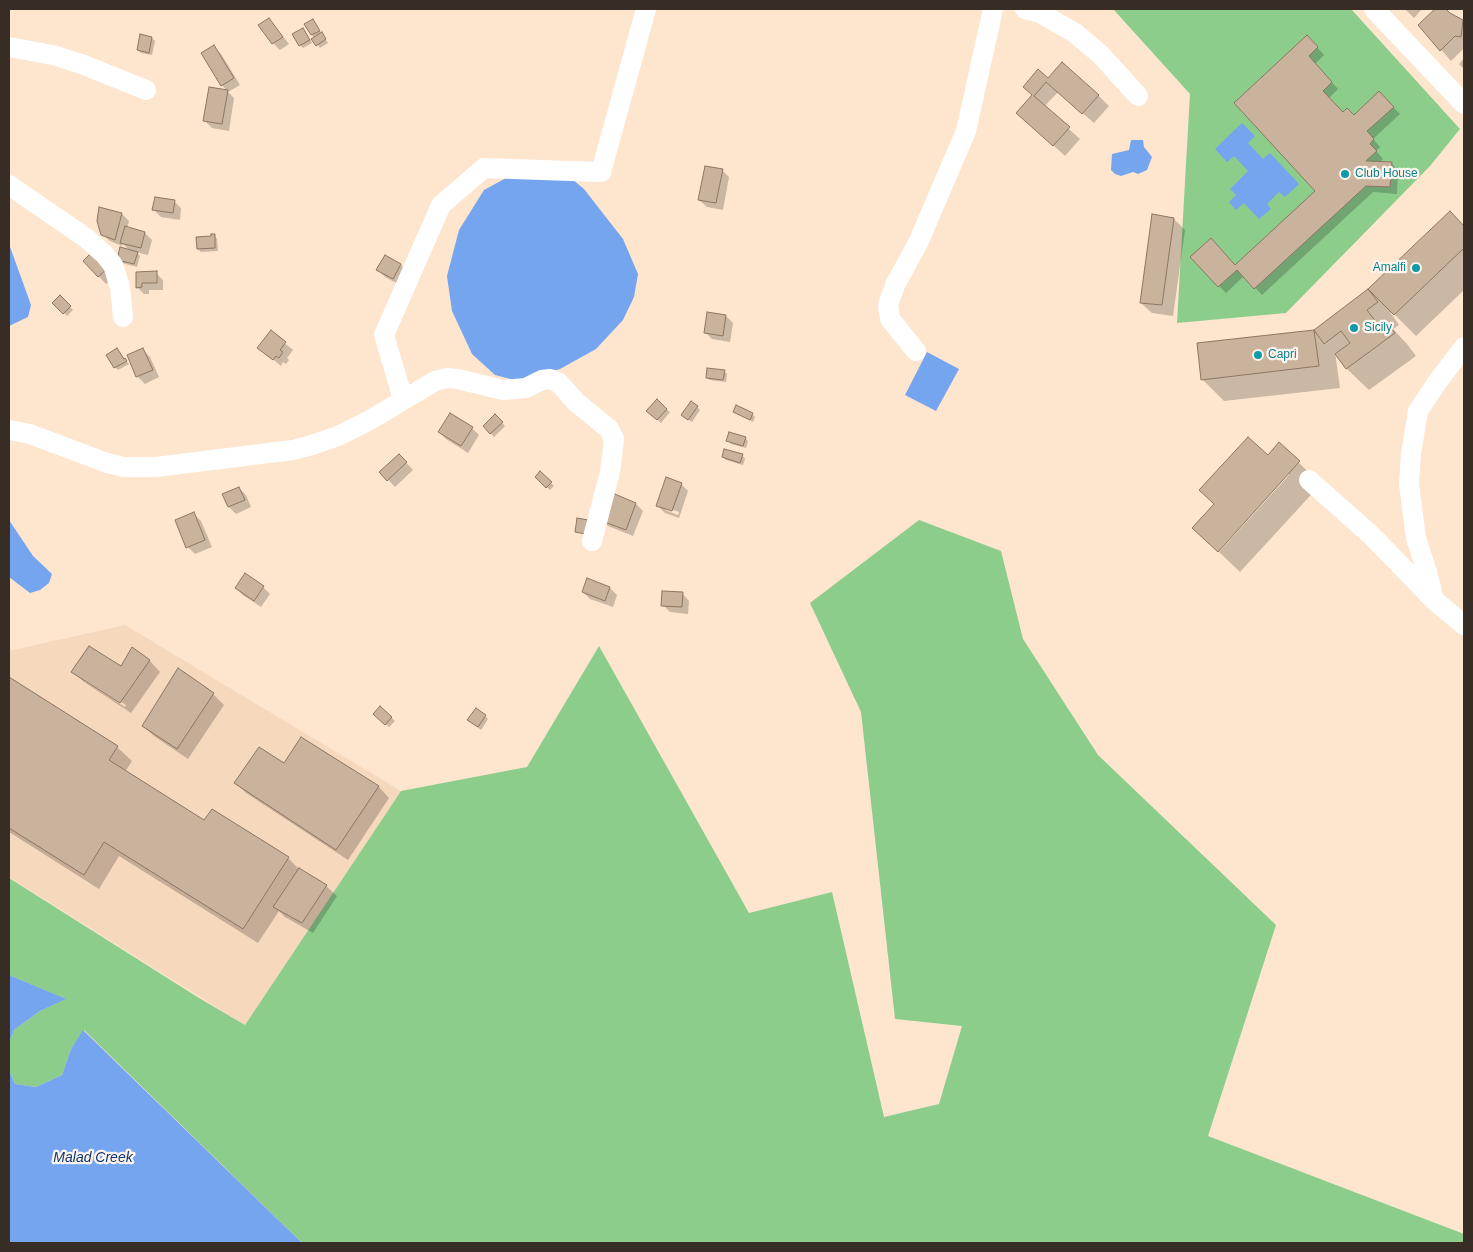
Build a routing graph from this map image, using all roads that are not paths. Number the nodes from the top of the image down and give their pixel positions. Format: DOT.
graph roads {
  1 [pos="646,9"];
  2 [pos="992,9"];
  3 [pos="1025,9"];
  4 [pos="1374,9"];
  5 [pos="9,47"];
  6 [pos="146,90"];
  7 [pos="1138,96"];
  8 [pos="1464,104"];
  9 [pos="9,185"];
  10 [pos="122,317"];
  11 [pos="1464,347"];
  12 [pos="916,351"];
  13 [pos="404,399"];
  14 [pos="9,430"];
  15 [pos="1309,480"];
  16 [pos="592,541"];
  17 [pos="1434,600"];
  18 [pos="1464,625"];
  1 -- 13 [label="street"];
  2 -- 12 [label="street"];
  3 -- 7 [label="street"];
  4 -- 8 [label="street"];
  5 -- 6 [label="street"];
  9 -- 10 [label="street"];
  11 -- 17 [label="street"];
  13 -- 14 [label="street"];
  13 -- 16 [label="street"];
  15 -- 17 [label="street"];
  17 -- 18 [label="street"];
}
